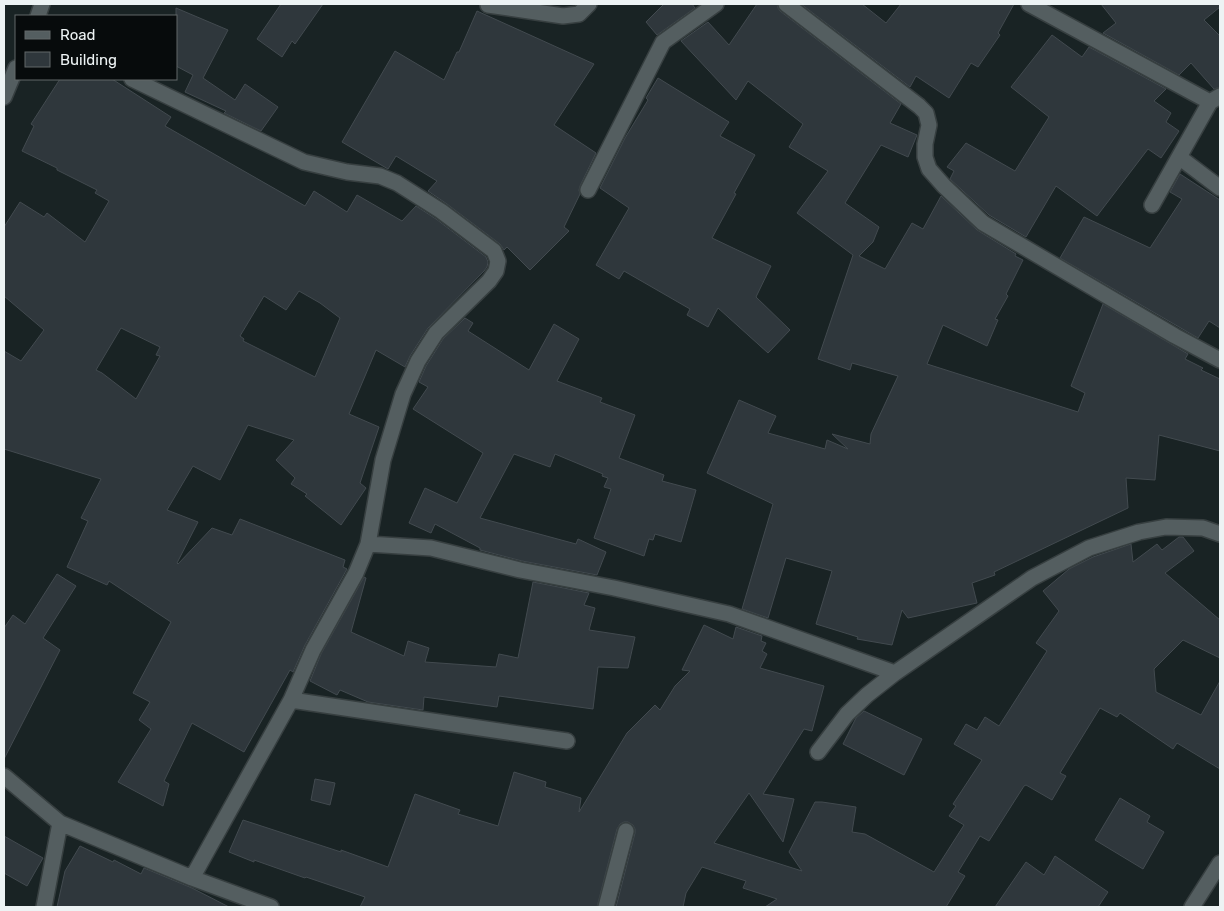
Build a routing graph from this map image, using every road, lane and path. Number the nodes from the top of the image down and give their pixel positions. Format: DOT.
graph roads {
  1 [pos="589,4"];
  2 [pos="716,4"];
  3 [pos="786,4"];
  4 [pos="1028,4"];
  5 [pos="488,5"];
  6 [pos="15,70"];
  7 [pos="134,80"];
  8 [pos="4,97"];
  9 [pos="1215,99"];
  10 [pos="1179,157"];
  11 [pos="1220,188"];
  12 [pos="588,190"];
  13 [pos="1152,205"];
  14 [pos="1220,360"];
  15 [pos="1220,534"];
  16 [pos="368,544"];
  17 [pos="895,673"];
  18 [pos="291,700"];
  19 [pos="567,741"];
  20 [pos="818,752"];
  21 [pos="4,776"];
  22 [pos="60,823"];
  23 [pos="626,831"];
  24 [pos="1220,863"];
  25 [pos="192,878"];
  26 [pos="44,907"];
  27 [pos="271,907"];
  28 [pos="606,907"];
  29 [pos="1192,907"];
  1 -- 5 [label="street"];
  2 -- 12 [label="street"];
  3 -- 14 [label="street"];
  4 -- 9 [label="street"];
  6 -- 8 [label="street"];
  7 -- 16 [label="street"];
  9 -- 10 [label="street"];
  10 -- 11 [label="street"];
  10 -- 13 [label="street"];
  15 -- 17 [label="street"];
  16 -- 17 [label="street"];
  16 -- 18 [label="street"];
  17 -- 20 [label="street"];
  18 -- 19 [label="street"];
  18 -- 25 [label="street"];
  21 -- 22 [label="street"];
  22 -- 25 [label="street"];
  22 -- 26 [label="street"];
  23 -- 28 [label="street"];
  24 -- 29 [label="street"];
  25 -- 27 [label="street"];
}
